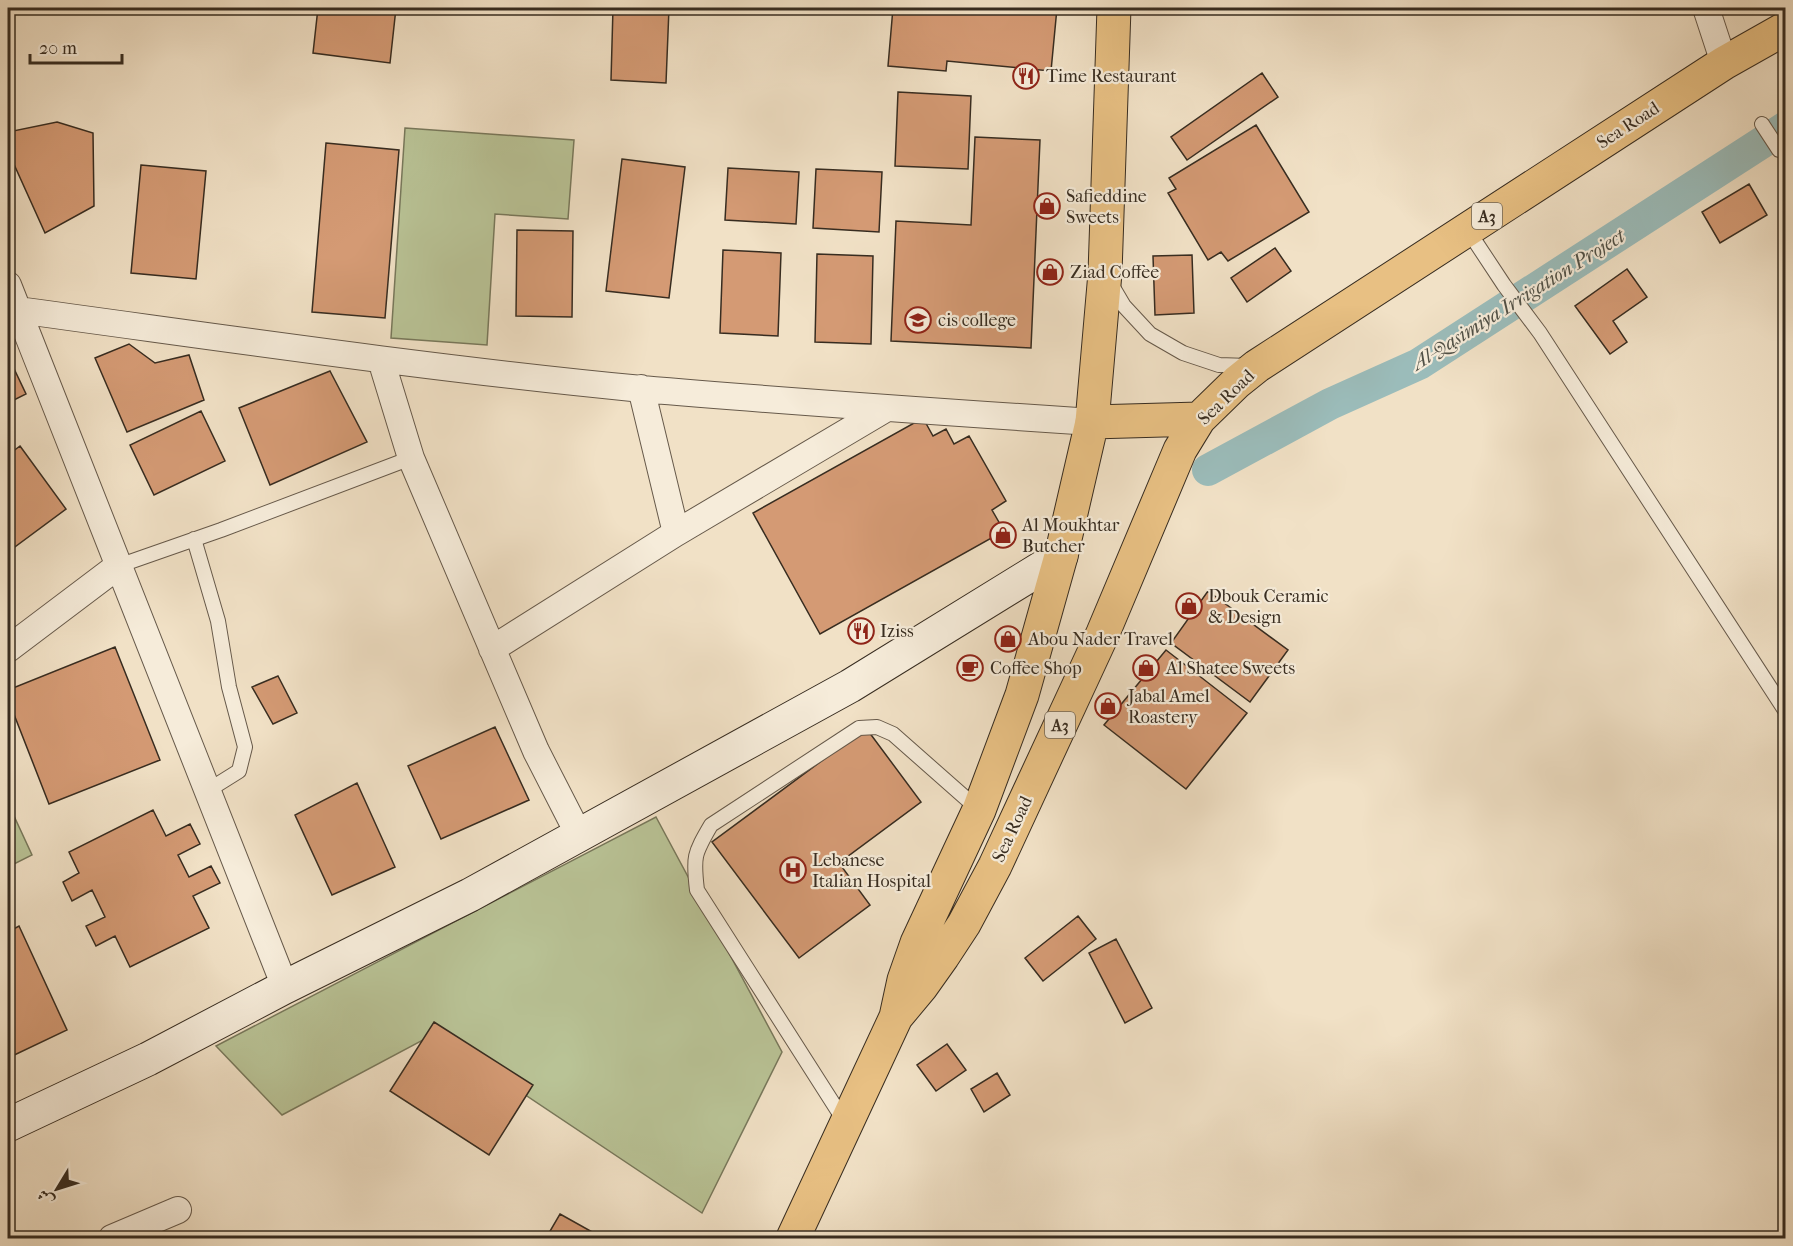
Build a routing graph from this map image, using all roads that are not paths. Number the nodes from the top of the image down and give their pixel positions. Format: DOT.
graph roads {
  1 [pos="1114,8"];
  2 [pos="1706,8"];
  3 [pos="1785,28"];
  4 [pos="1724,63"];
  5 [pos="1762,124"];
  6 [pos="1779,150"];
  7 [pos="1467,229"];
  8 [pos="1105,273"];
  9 [pos="8,285"];
  10 [pos="17,310"];
  11 [pos="381,360"];
  12 [pos="1257,366"];
  13 [pos="641,388"];
  14 [pos="887,408"];
  15 [pos="1199,419"];
  16 [pos="1092,422"];
  17 [pos="411,458"];
  18 [pos="675,533"];
  19 [pos="194,539"];
  20 [pos="1061,556"];
  21 [pos="118,566"];
  22 [pos="8,649"];
  23 [pos="492,649"];
  24 [pos="1785,712"];
  25 [pos="207,791"];
  26 [pos="980,810"];
  27 [pos="579,835"];
  28 [pos="285,987"];
  29 [pos="896,1017"];
  30 [pos="846,1124"];
  31 [pos="8,1125"];
  32 [pos="178,1210"];
  33 [pos="112,1239"];
  34 [pos="793,1239"];
  1 -- 8 [label="main road, Sea Road"];
  2 -- 4 [label="street"];
  3 -- 4 [label="main road, Sea Road / A3"];
  4 -- 7 [label="main road, Sea Road / A3"];
  5 -- 6 [label="lane"];
  7 -- 12 [label="main road, Sea Road / A3"];
  7 -- 24 [label="lane"];
  8 -- 12 [label="lane"];
  8 -- 16 [label="main road, Sea Road"];
  9 -- 10 [label="street"];
  10 -- 11 [label="street"];
  10 -- 21 [label="street"];
  11 -- 13 [label="street"];
  11 -- 17 [label="street"];
  12 -- 15 [label="main road, Sea Road / A3"];
  13 -- 14 [label="street"];
  13 -- 18 [label="street"];
  14 -- 16 [label="street"];
  14 -- 18 [label="street"];
  15 -- 16 [label="main road"];
  15 -- 29 [label="main road, Sea Road / A3"];
  16 -- 20 [label="main road, Sea Road / A3"];
  17 -- 19 [label="lane"];
  17 -- 23 [label="street"];
  18 -- 23 [label="street"];
  19 -- 21 [label="lane"];
  19 -- 25 [label="lane"];
  20 -- 26 [label="main road, Sea Road / A3"];
  20 -- 27 [label="street"];
  21 -- 22 [label="street"];
  21 -- 25 [label="street"];
  23 -- 27 [label="street"];
  25 -- 28 [label="street"];
  26 -- 29 [label="main road, Sea Road / A3"];
  26 -- 30 [label="lane"];
  27 -- 28 [label="street"];
  28 -- 31 [label="street"];
  29 -- 30 [label="main road, Sea Road / A3"];
  30 -- 34 [label="main road, Sea Road / A3"];
  32 -- 33 [label="street"];
}
